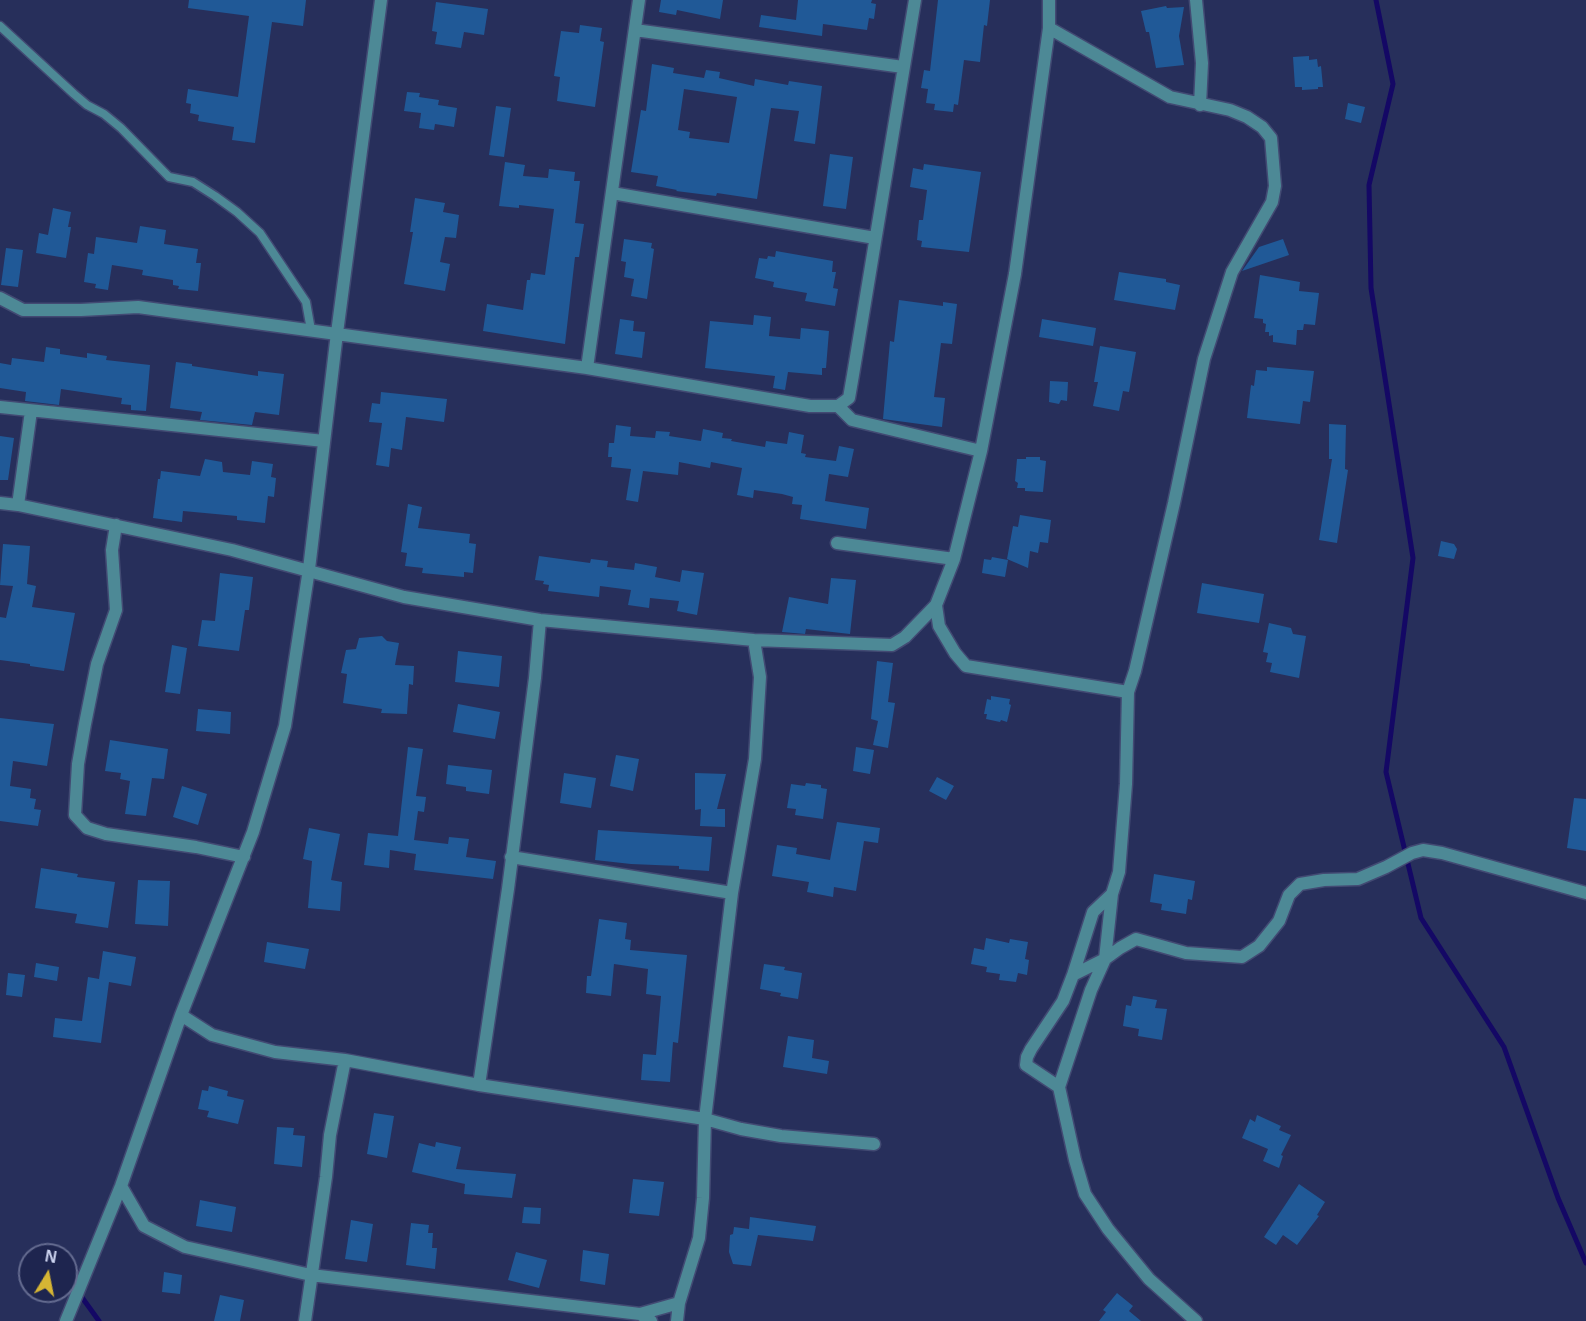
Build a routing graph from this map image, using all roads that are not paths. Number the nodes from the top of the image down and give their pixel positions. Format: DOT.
graph roads {
  1 [pos="381,0"];
  2 [pos="639,0"];
  3 [pos="915,0"];
  4 [pos="1049,0"];
  5 [pos="1196,0"];
  6 [pos="0,26"];
  7 [pos="1049,28"];
  8 [pos="635,30"];
  9 [pos="903,67"];
  10 [pos="1200,105"];
  11 [pos="612,193"];
  12 [pos="875,238"];
  13 [pos="0,298"];
  14 [pos="310,330"];
  15 [pos="337,333"];
  16 [pos="587,368"];
  17 [pos="838,406"];
  18 [pos="0,407"];
  19 [pos="31,411"];
  20 [pos="324,441"];
  21 [pos="981,451"];
  22 [pos="0,502"];
  23 [pos="18,505"];
  24 [pos="116,525"];
  25 [pos="837,543"];
  26 [pos="954,559"];
  27 [pos="309,569"];
  28 [pos="936,605"];
  29 [pos="540,620"];
  30 [pos="754,640"];
  31 [pos="1128,692"];
  32 [pos="244,857"];
  33 [pos="511,857"];
  34 [pos="732,893"];
  35 [pos="1586,893"];
  36 [pos="1112,894"];
  37 [pos="1105,959"];
  38 [pos="1073,975"];
  39 [pos="181,1015"];
  40 [pos="345,1060"];
  41 [pos="479,1085"];
  42 [pos="1059,1088"];
  43 [pos="705,1119"];
  44 [pos="874,1144"];
  45 [pos="121,1186"];
  46 [pos="311,1275"];
  47 [pos="679,1303"];
  48 [pos="645,1318"];
  49 [pos="1190,1318"];
  50 [pos="66,1321"];
  51 [pos="304,1321"];
  52 [pos="677,1321"];
  1 -- 15 [label="street"];
  2 -- 8 [label="street"];
  3 -- 9 [label="street"];
  4 -- 7 [label="street"];
  5 -- 10 [label="street"];
  6 -- 14 [label="lane"];
  7 -- 10 [label="street"];
  7 -- 21 [label="street"];
  8 -- 9 [label="street"];
  8 -- 11 [label="street"];
  9 -- 12 [label="street"];
  10 -- 31 [label="street"];
  11 -- 12 [label="street"];
  11 -- 16 [label="street"];
  12 -- 17 [label="street"];
  13 -- 14 [label="street"];
  14 -- 15 [label="street"];
  15 -- 16 [label="street"];
  15 -- 20 [label="street"];
  16 -- 17 [label="street"];
  17 -- 21 [label="street"];
  18 -- 19 [label="street"];
  19 -- 20 [label="street"];
  19 -- 23 [label="street"];
  20 -- 27 [label="street"];
  21 -- 26 [label="street"];
  22 -- 23 [label="street"];
  23 -- 24 [label="street"];
  24 -- 27 [label="street"];
  24 -- 32 [label="street"];
  25 -- 26 [label="street"];
  26 -- 28 [label="street"];
  27 -- 29 [label="street"];
  27 -- 32 [label="street"];
  28 -- 30 [label="street"];
  28 -- 31 [label="street"];
  29 -- 30 [label="street"];
  29 -- 33 [label="street"];
  30 -- 34 [label="street"];
  31 -- 36 [label="street"];
  32 -- 39 [label="street"];
  33 -- 34 [label="street"];
  33 -- 41 [label="street"];
  34 -- 43 [label="street"];
  35 -- 37 [label="street"];
  36 -- 37 [label="street"];
  36 -- 38 [label="street"];
  37 -- 38 [label="street"];
  37 -- 42 [label="street"];
  38 -- 42 [label="street"];
  39 -- 40 [label="street"];
  39 -- 45 [label="street"];
  40 -- 41 [label="street"];
  40 -- 46 [label="street"];
  41 -- 43 [label="street"];
  42 -- 49 [label="street"];
  43 -- 44 [label="street"];
  43 -- 47 [label="street"];
  45 -- 46 [label="street"];
  45 -- 50 [label="street"];
  46 -- 48 [label="street"];
  46 -- 51 [label="street"];
  47 -- 48 [label="street"];
  47 -- 52 [label="street"];
}
